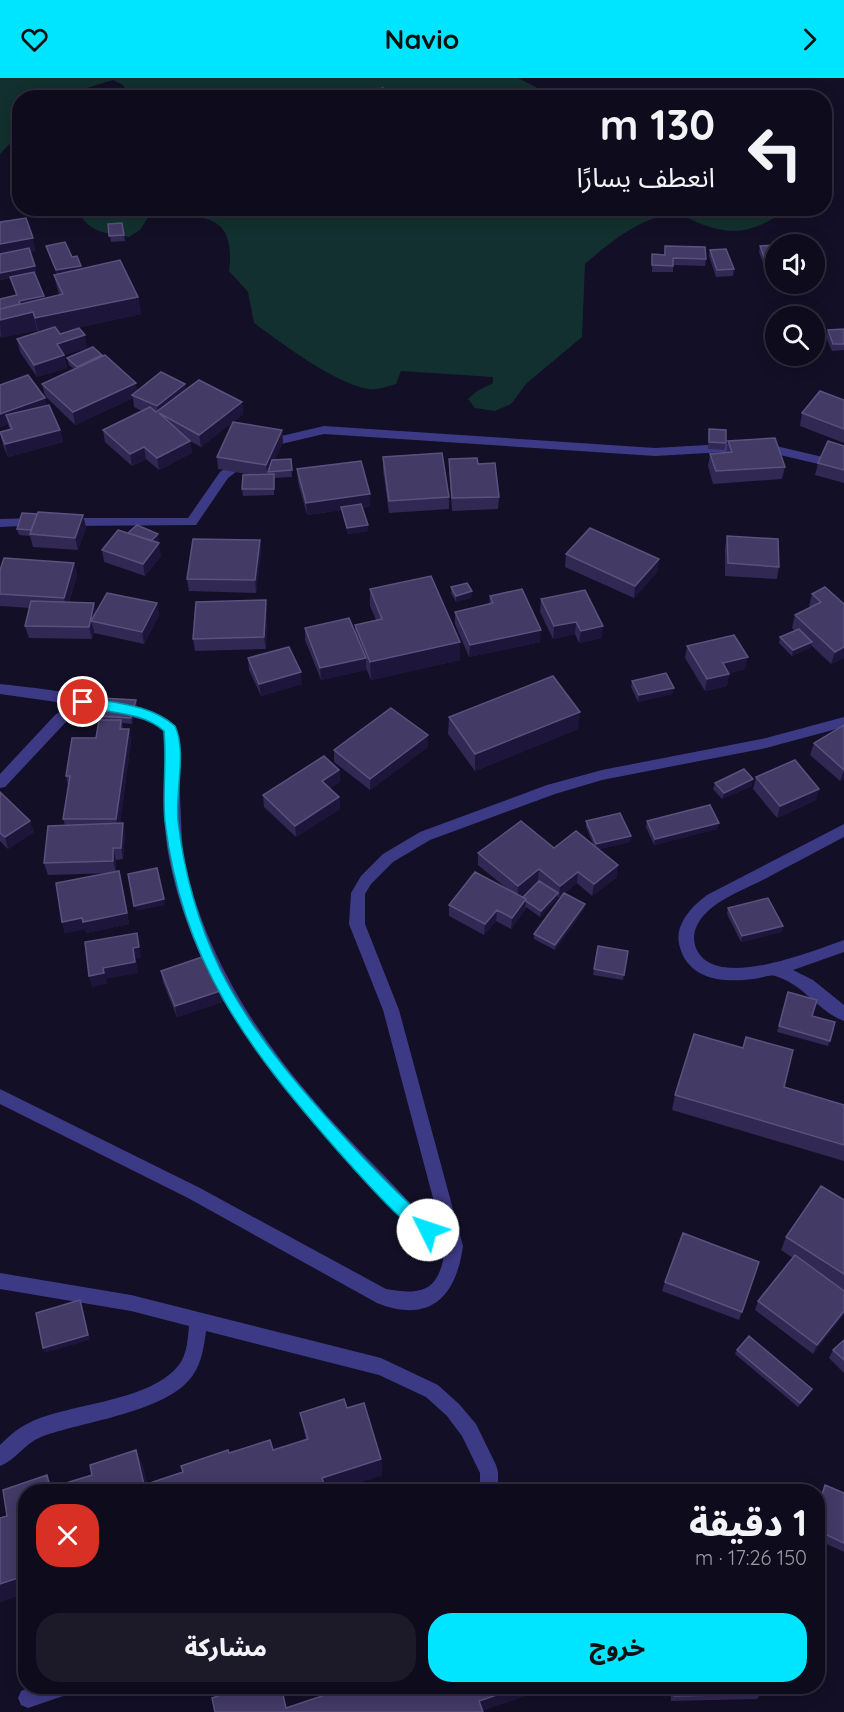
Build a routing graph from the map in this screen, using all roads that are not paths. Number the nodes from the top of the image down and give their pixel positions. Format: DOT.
graph roads {
  1 [pos="844,466"];
  2 [pos="0,523"];
  3 [pos="0,688"];
  4 [pos="83,702"];
  5 [pos="844,722"];
  6 [pos="0,783"];
  7 [pos="844,830"];
  8 [pos="844,946"];
  9 [pos="777,969"];
  10 [pos="844,1014"];
  11 [pos="0,1096"];
  12 [pos="454,1246"];
  13 [pos="0,1281"];
  14 [pos="199,1321"];
  15 [pos="0,1457"];
  16 [pos="489,1484"];
  17 [pos="40,1694"];
  18 [pos="28,1698"];
  1 -- 2 [label="street"];
  3 -- 4 [label="street"];
  4 -- 6 [label="street"];
  4 -- 12 [label="street"];
  5 -- 12 [label="street"];
  7 -- 9 [label="street"];
  8 -- 9 [label="street"];
  9 -- 10 [label="street"];
  11 -- 12 [label="street"];
  13 -- 14 [label="street"];
  14 -- 15 [label="street"];
  14 -- 16 [label="street"];
  17 -- 18 [label="street"];
}
